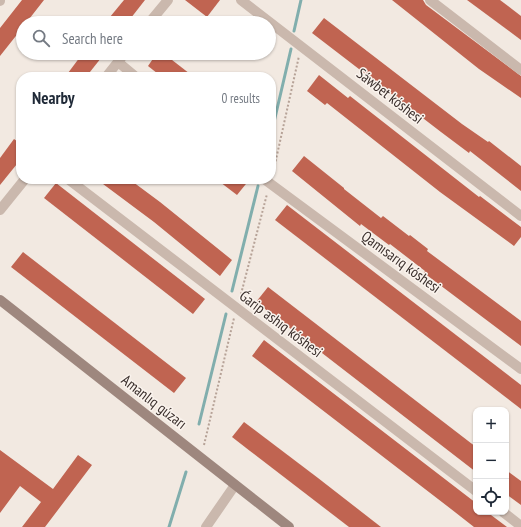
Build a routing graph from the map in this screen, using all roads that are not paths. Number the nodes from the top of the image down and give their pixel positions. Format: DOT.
graph roads {
  1 [pos="168,0"];
  2 [pos="242,0"];
  3 [pos="430,0"];
  4 [pos="155,16"];
  5 [pos="263,16"];
  6 [pos="276,27"];
  7 [pos="118,62"];
  8 [pos="521,70"];
  9 [pos="110,72"];
  10 [pos="130,72"];
  11 [pos="21,184"];
  12 [pos="74,184"];
  13 [pos="271,184"];
  14 [pos="0,210"];
  15 [pos="521,216"];
  16 [pos="0,300"];
  17 [pos="521,369"];
  18 [pos="235,485"];
  19 [pos="473,489"];
  20 [pos="507,515"];
  21 [pos="521,526"];
  22 [pos="206,527"];
  23 [pos="289,527"];
  1 -- 4 [label="street"];
  2 -- 5 [label="street, Sáwbet kóshesi"];
  3 -- 8 [label="street"];
  6 -- 15 [label="street, Sáwbet kóshesi"];
  7 -- 9 [label="street"];
  7 -- 10 [label="street"];
  11 -- 14 [label="street"];
  12 -- 19 [label="street, Ǵarip ashıq kóshesi"];
  13 -- 17 [label="street, Qamısarıq kóshesi"];
  16 -- 18 [label="street, Amanlıq gúzarı"];
  18 -- 22 [label="street"];
  18 -- 23 [label="street, Amanlıq gúzarı"];
  20 -- 21 [label="street"];
}
